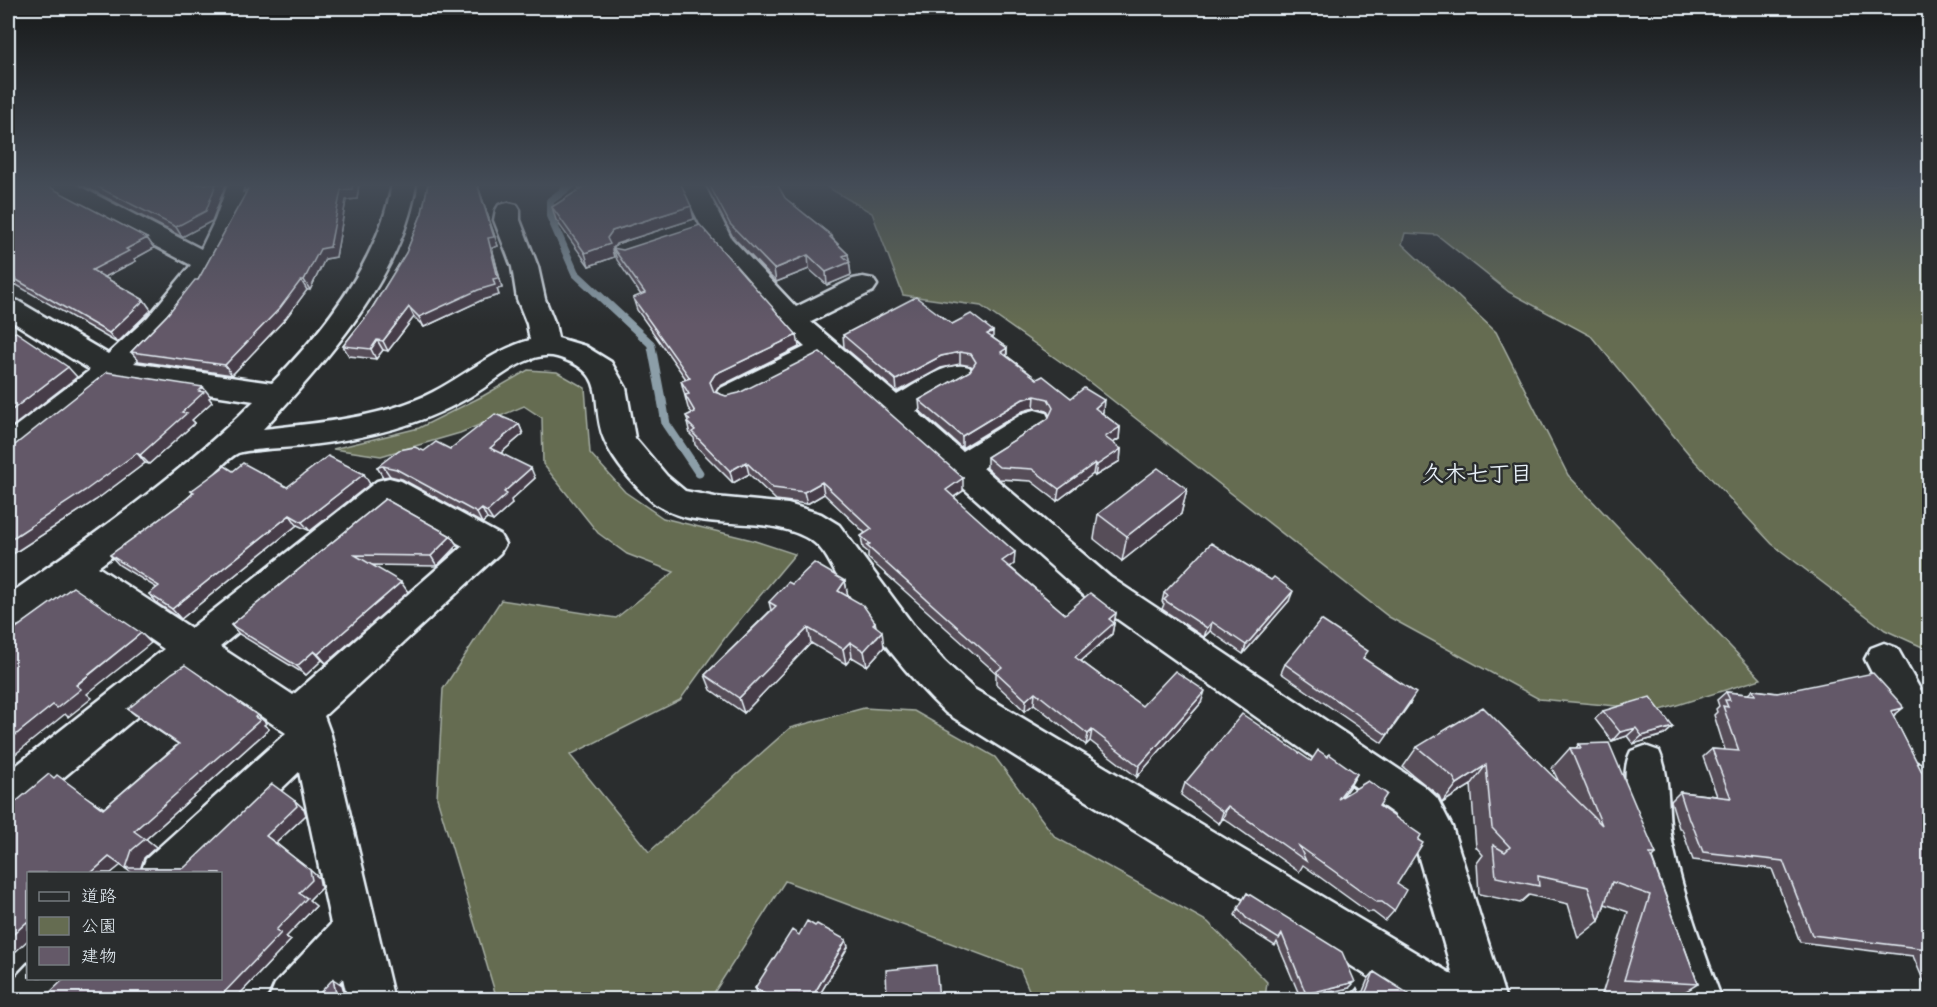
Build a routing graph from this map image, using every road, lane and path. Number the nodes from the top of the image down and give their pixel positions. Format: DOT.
graph roads {
  1 [pos="147,231"];
  2 [pos="224,231"];
  3 [pos="392,231"];
  4 [pos="511,231"];
  5 [pos="706,231"];
  6 [pos="206,262"];
  7 [pos="863,285"];
  8 [pos="8,307"];
  9 [pos="792,320"];
  10 [pos="545,346"];
  11 [pos="824,349"];
  12 [pos="110,369"];
  13 [pos="959,374"];
  14 [pos="278,394"];
  15 [pos="730,396"];
  16 [pos="894,410"];
  17 [pos="1035,421"];
  18 [pos="228,443"];
  19 [pos="8,448"];
  20 [pos="960,467"];
  21 [pos="72,568"];
  22 [pos="8,614"];
  23 [pos="192,648"];
  24 [pos="1884,659"];
  25 [pos="303,726"];
  26 [pos="1929,747"];
  27 [pos="1645,764"];
  28 [pos="8,797"];
  29 [pos="162,872"];
  30 [pos="356,930"];
  31 [pos="45,980"];
  32 [pos="25,999"];
  33 [pos="291,999"];
  34 [pos="371,999"];
  35 [pos="1450,999"];
  36 [pos="1483,999"];
  37 [pos="1699,999"];
  1 -- 6 [label="street"];
  2 -- 6 [label="street"];
  3 -- 14 [label="street"];
  4 -- 10 [label="street"];
  5 -- 9 [label="street"];
  6 -- 12 [label="street"];
  7 -- 9 [label="street"];
  8 -- 12 [label="street"];
  9 -- 11 [label="street"];
  10 -- 18 [label="street"];
  10 -- 35 [label="street"];
  11 -- 15 [label="street"];
  11 -- 16 [label="street"];
  12 -- 14 [label="street"];
  12 -- 19 [label="street"];
  13 -- 16 [label="street"];
  14 -- 18 [label="street"];
  16 -- 20 [label="street"];
  17 -- 20 [label="street"];
  18 -- 21 [label="street"];
  20 -- 36 [label="street"];
  21 -- 22 [label="street"];
  21 -- 23 [label="street"];
  23 -- 25 [label="street"];
  23 -- 25 [label="street"];
  23 -- 28 [label="street"];
  24 -- 26 [label="street"];
  25 -- 29 [label="street"];
  25 -- 30 [label="street"];
  27 -- 37 [label="street"];
  30 -- 33 [label="street"];
  30 -- 34 [label="street"];
  31 -- 32 [label="street"];
}
